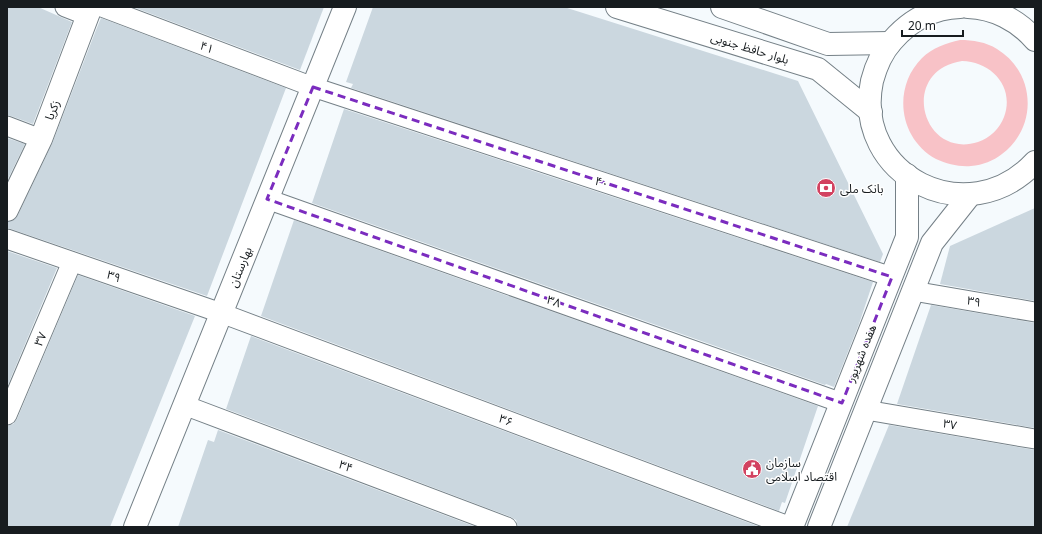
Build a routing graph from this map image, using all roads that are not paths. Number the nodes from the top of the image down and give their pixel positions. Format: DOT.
graph roads {
  1 [pos="65,7"];
  2 [pos="345,7"];
  3 [pos="617,7"];
  4 [pos="722,7"];
  5 [pos="960,7"];
  6 [pos="968,7"];
  7 [pos="94,10"];
  8 [pos="1008,12"];
  9 [pos="1035,40"];
  10 [pos="890,43"];
  11 [pos="313,87"];
  12 [pos="871,112"];
  13 [pos="7,126"];
  14 [pos="41,139"];
  15 [pos="1033,167"];
  16 [pos="907,175"];
  17 [pos="970,195"];
  18 [pos="267,199"];
  19 [pos="7,210"];
  20 [pos="7,239"];
  21 [pos="72,262"];
  22 [pos="892,277"];
  23 [pos="913,291"];
  24 [pos="1035,312"];
  25 [pos="221,313"];
  26 [pos="842,403"];
  27 [pos="184,404"];
  28 [pos="866,410"];
  29 [pos="7,415"];
  30 [pos="1035,439"];
  31 [pos="135,527"];
  32 [pos="507,527"];
  33 [pos="792,527"];
  34 [pos="819,527"];
  1 -- 7 [label="street, ۴۱"];
  2 -- 11 [label="main road, بهارستان"];
  3 -- 12 [label="main road, بلوار حافظ جنوبی"];
  4 -- 10 [label="main road"];
  5 -- 10 [label="main road"];
  6 -- 8 [label="main road"];
  7 -- 11 [label="street, ۴۱"];
  7 -- 14 [label="main road, زکریا"];
  8 -- 9 [label="main road"];
  10 -- 12 [label="main road"];
  11 -- 18 [label="main road, بهارستان"];
  11 -- 22 [label="street, ۴۰"];
  12 -- 16 [label="main road"];
  13 -- 14 [label="street"];
  14 -- 19 [label="main road, زکریا"];
  15 -- 17 [label="main road"];
  16 -- 17 [label="main road"];
  16 -- 22 [label="main road, هفده شهریور"];
  17 -- 23 [label="main road"];
  18 -- 25 [label="main road, بهارستان"];
  18 -- 26 [label="street, ۳۸"];
  20 -- 21 [label="street, ۳۹"];
  21 -- 25 [label="street, ۳۹"];
  21 -- 29 [label="street, ۳۷"];
  22 -- 26 [label="main road, هفده شهریور"];
  23 -- 24 [label="street, ۳۹"];
  23 -- 28 [label="main road"];
  25 -- 27 [label="main road, بهارستان"];
  25 -- 33 [label="street, ۳۶"];
  26 -- 33 [label="main road, هفده شهریور"];
  27 -- 31 [label="main road, بهارستان"];
  27 -- 32 [label="street, ۳۴"];
  28 -- 30 [label="street, ۳۷"];
  28 -- 34 [label="main road"];
}
